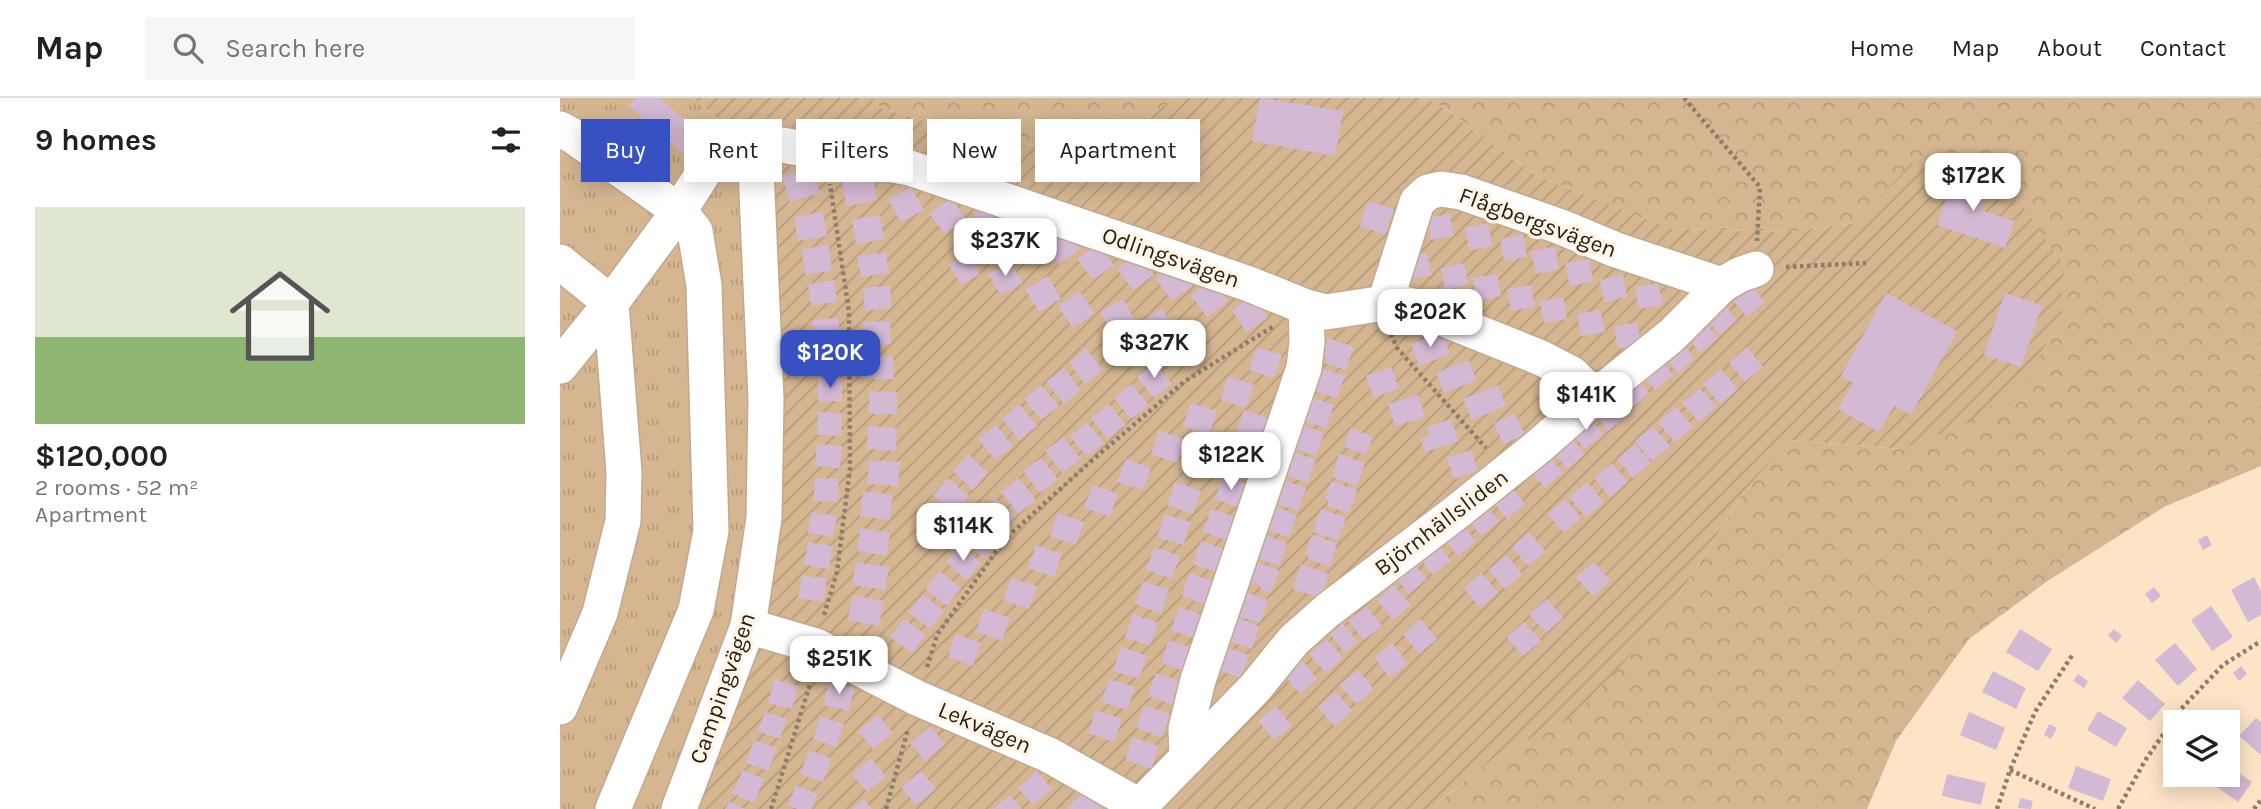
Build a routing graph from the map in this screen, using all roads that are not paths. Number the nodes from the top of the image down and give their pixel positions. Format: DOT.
graph roads {
  1 [pos="560,129"];
  2 [pos="782,145"];
  3 [pos="698,182"];
  4 [pos="756,182"];
  5 [pos="680,211"];
  6 [pos="560,262"];
  7 [pos="1756,269"];
  8 [pos="1722,285"];
  9 [pos="611,303"];
  10 [pos="1385,303"];
  11 [pos="1306,307"];
  12 [pos="560,366"];
  13 [pos="1595,397"];
  14 [pos="748,626"];
  15 [pos="560,707"];
  16 [pos="1187,758"];
  17 [pos="1138,808"];
  18 [pos="613,809"];
  19 [pos="679,809"];
  1 -- 5 [label="lane"];
  2 -- 11 [label="lane, Odlingsvägen"];
  3 -- 5 [label="lane, Odlingsvägen"];
  4 -- 14 [label="lane, Campingvägen"];
  5 -- 9 [label="lane, Odlingsvägen"];
  5 -- 18 [label="lane"];
  6 -- 9 [label="lane"];
  7 -- 8 [label="lane, Björnhällsliden"];
  8 -- 10 [label="lane, Flågbergsvägen"];
  8 -- 13 [label="lane, Björnhällsliden"];
  9 -- 12 [label="lane, Odlingsvägen"];
  9 -- 15 [label="lane"];
  10 -- 11 [label="lane, Odlingsvägen"];
  10 -- 13 [label="lane, Odlingsvägen"];
  11 -- 16 [label="lane"];
  13 -- 16 [label="lane, Björnhällsliden"];
  14 -- 17 [label="lane, Lekvägen"];
  14 -- 19 [label="lane, Campingvägen"];
  16 -- 17 [label="lane, Björnhällsliden"];
}
